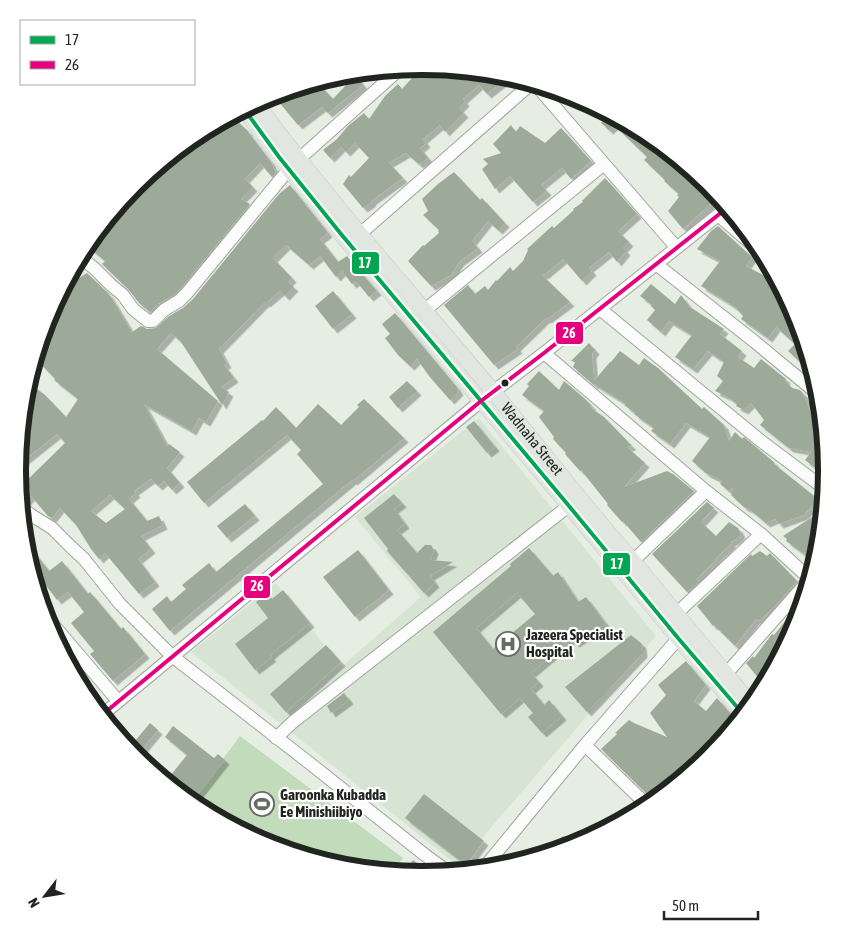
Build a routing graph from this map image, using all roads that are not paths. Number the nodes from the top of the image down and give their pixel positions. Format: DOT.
graph roads {
  1 [pos="391,76"];
  2 [pos="528,89"];
  3 [pos="543,94"];
  4 [pos="260,110"];
  5 [pos="249,115"];
  6 [pos="294,164"];
  7 [pos="604,164"];
  8 [pos="722,213"];
  9 [pos="360,234"];
  10 [pos="676,247"];
  11 [pos="86,262"];
  12 [pos="656,264"];
  13 [pos="600,309"];
  14 [pos="425,310"];
  15 [pos="544,353"];
  16 [pos="808,386"];
  17 [pos="493,391"];
  18 [pos="480,401"];
  19 [pos="817,483"];
  20 [pos="706,491"];
  21 [pos="574,501"];
  22 [pos="29,513"];
  23 [pos="761,534"];
  24 [pos="602,536"];
  25 [pos="633,561"];
  26 [pos="804,573"];
  27 [pos="799,592"];
  28 [pos="676,614"];
  29 [pos="683,634"];
  30 [pos="63,637"];
  31 [pos="172,656"];
  32 [pos="726,674"];
  33 [pos="746,698"];
  34 [pos="118,701"];
  35 [pos="738,708"];
  36 [pos="107,710"];
  37 [pos="276,738"];
  38 [pos="585,745"];
  39 [pos="642,800"];
  40 [pos="490,860"];
  41 [pos="439,865"];
  1 -- 6 [label="street"];
  2 -- 9 [label="street"];
  3 -- 7 [label="street"];
  4 -- 6 [label="main road, Wadnaha Street"];
  5 -- 6 [label="main road"];
  6 -- 9 [label="main road, Wadnaha Street"];
  6 -- 11 [label="street"];
  6 -- 18 [label="main road"];
  7 -- 10 [label="street"];
  7 -- 14 [label="street"];
  8 -- 10 [label="street"];
  9 -- 14 [label="main road, Wadnaha Street"];
  10 -- 12 [label="street"];
  12 -- 13 [label="street"];
  12 -- 16 [label="street"];
  13 -- 15 [label="street"];
  13 -- 19 [label="street"];
  14 -- 17 [label="main road, Wadnaha Street"];
  15 -- 17 [label="street"];
  15 -- 20 [label="street"];
  17 -- 18 [label="street"];
  17 -- 21 [label="main road, Wadnaha Street"];
  18 -- 21 [label="main road"];
  18 -- 31 [label="street"];
  20 -- 23 [label="street"];
  20 -- 25 [label="street"];
  21 -- 24 [label="main road, Wadnaha Street"];
  21 -- 37 [label="street"];
  22 -- 31 [label="street"];
  23 -- 26 [label="street"];
  23 -- 28 [label="street"];
  24 -- 25 [label="main road, Wadnaha Street"];
  24 -- 29 [label="main road"];
  25 -- 28 [label="main road, Wadnaha Street"];
  27 -- 32 [label="street"];
  28 -- 29 [label="main road, Wadnaha Street"];
  29 -- 32 [label="main road, Wadnaha Street"];
  29 -- 35 [label="main road"];
  29 -- 38 [label="street"];
  30 -- 34 [label="street"];
  31 -- 34 [label="street"];
  31 -- 37 [label="street"];
  32 -- 33 [label="main road, Wadnaha Street"];
  34 -- 36 [label="street"];
  37 -- 41 [label="street"];
  38 -- 39 [label="street"];
  38 -- 40 [label="street"];
}
